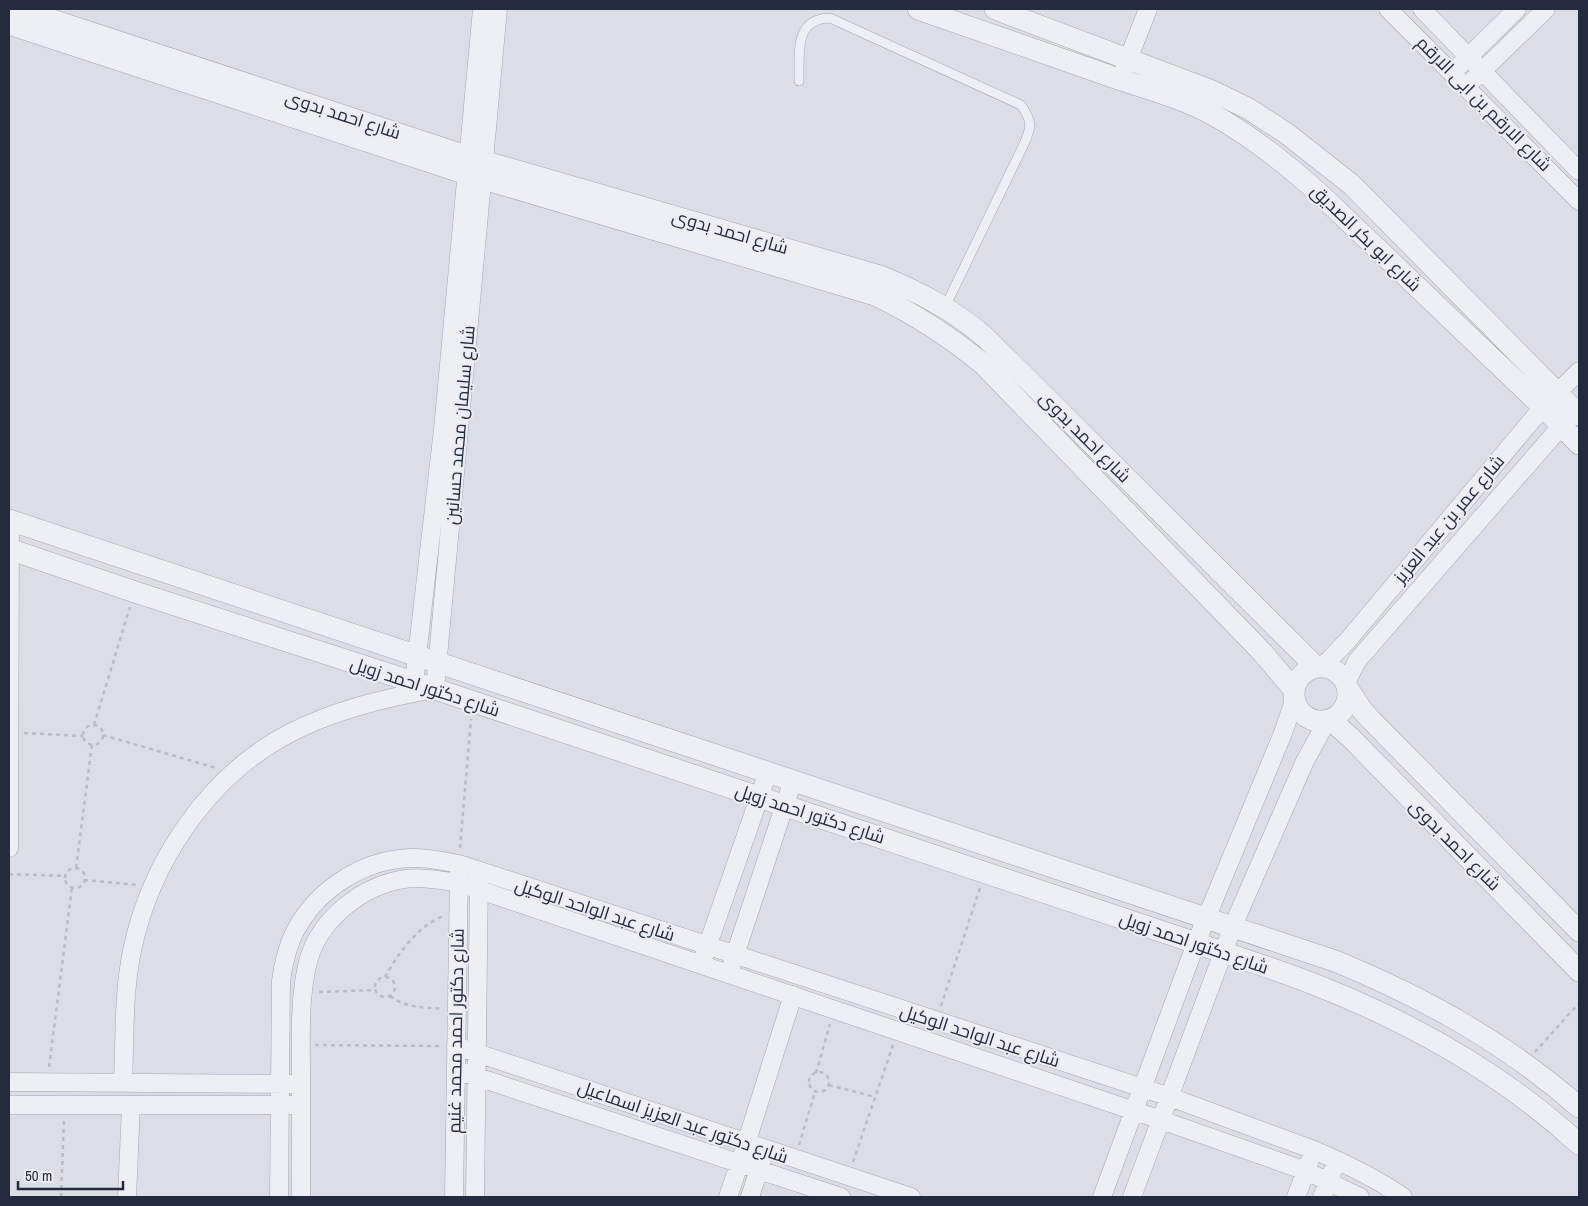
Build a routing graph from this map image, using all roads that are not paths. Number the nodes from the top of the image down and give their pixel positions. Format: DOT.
graph roads {
  1 [pos="19,9"];
  2 [pos="482,9"];
  3 [pos="498,9"];
  4 [pos="918,9"];
  5 [pos="995,9"];
  6 [pos="1148,9"];
  7 [pos="1388,9"];
  8 [pos="1422,9"];
  9 [pos="1517,9"];
  10 [pos="1546,9"];
  11 [pos="9,24"];
  12 [pos="1468,57"];
  13 [pos="1128,59"];
  14 [pos="1453,72"];
  15 [pos="1482,72"];
  16 [pos="1120,80"];
  17 [pos="799,82"];
  18 [pos="1467,87"];
  19 [pos="476,168"];
  20 [pos="1579,171"];
  21 [pos="1579,201"];
  22 [pos="945,306"];
  23 [pos="1579,371"];
  24 [pos="1550,400"];
  25 [pos="1574,414"];
  26 [pos="1579,444"];
  27 [pos="10,521"];
  28 [pos="10,549"];
  29 [pos="417,656"];
  30 [pos="438,664"];
  31 [pos="1318,667"];
  32 [pos="414,683"];
  33 [pos="1347,685"];
  34 [pos="435,689"];
  35 [pos="1294,695"];
  36 [pos="1329,721"];
  37 [pos="768,772"];
  38 [pos="793,780"];
  39 [pos="759,797"];
  40 [pos="785,806"];
  41 [pos="9,848"];
  42 [pos="459,864"];
  43 [pos="479,871"];
  44 [pos="459,883"];
  45 [pos="478,889"];
  46 [pos="1206,917"];
  47 [pos="1233,926"];
  48 [pos="1579,931"];
  49 [pos="1196,943"];
  50 [pos="707,946"];
  51 [pos="1223,953"];
  52 [pos="735,956"];
  53 [pos="701,965"];
  54 [pos="1579,970"];
  55 [pos="729,974"];
  56 [pos="792,995"];
  57 [pos="456,1046"];
  58 [pos="477,1052"];
  59 [pos="456,1070"];
  60 [pos="477,1077"];
  61 [pos="9,1082"];
  62 [pos="123,1083"];
  63 [pos="280,1084"];
  64 [pos="301,1084"];
  65 [pos="1142,1088"];
  66 [pos="1170,1097"];
  67 [pos="9,1105"];
  68 [pos="131,1105"];
  69 [pos="279,1105"];
  70 [pos="301,1105"];
  71 [pos="1579,1107"];
  72 [pos="1134,1111"];
  73 [pos="1161,1120"];
  74 [pos="746,1144"];
  75 [pos="1579,1144"];
  76 [pos="765,1150"];
  77 [pos="1314,1150"];
  78 [pos="1336,1160"];
  79 [pos="739,1164"];
  80 [pos="759,1170"];
  81 [pos="1306,1171"];
  82 [pos="1325,1189"];
  83 [pos="127,1197"];
  84 [pos="279,1197"];
  85 [pos="301,1197"];
  86 [pos="454,1197"];
  87 [pos="476,1197"];
  88 [pos="728,1197"];
  89 [pos="750,1197"];
  90 [pos="841,1197"];
  91 [pos="910,1197"];
  92 [pos="1102,1197"];
  93 [pos="1132,1197"];
  94 [pos="1296,1197"];
  95 [pos="1360,1197"];
  96 [pos="1403,1197"];
  1 -- 19 [label="street, شارع احمد بدوى"];
  2 -- 19 [label="street"];
  3 -- 19 [label="street"];
  4 -- 16 [label="street, شارع ابو بكر الصديق"];
  5 -- 13 [label="street, شارع ابو بكر الصديق"];
  6 -- 13 [label="street"];
  7 -- 14 [label="street, شارع الارقم بن ابى الارقم"];
  8 -- 12 [label="street, شارع الارقم بن ابى الارقم"];
  9 -- 12 [label="street"];
  10 -- 15 [label="street"];
  11 -- 19 [label="street, شارع احمد بدوى"];
  12 -- 14 [label="street"];
  12 -- 15 [label="street, شارع الارقم بن ابى الارقم"];
  13 -- 16 [label="street"];
  13 -- 24 [label="street, شارع ابو بكر الصديق"];
  14 -- 18 [label="street, شارع الارقم بن ابى الارقم"];
  15 -- 18 [label="street"];
  15 -- 20 [label="street, شارع الارقم بن ابى الارقم"];
  16 -- 24 [label="street, شارع ابو بكر الصديق"];
  17 -- 22 [label="lane"];
  18 -- 21 [label="street, شارع الارقم بن ابى الارقم"];
  19 -- 22 [label="street, شارع احمد بدوى"];
  19 -- 29 [label="street, شارع سليمان محمد حسانين"];
  19 -- 30 [label="street, شارع سليمان محمد حسانين"];
  19 -- 35 [label="street, شارع احمد بدوى"];
  22 -- 31 [label="street, شارع احمد بدوى"];
  23 -- 24 [label="street, شارع عمر بن عبد العزيز"];
  24 -- 25 [label="street, شارع ابو بكر الصديق"];
  24 -- 31 [label="street, شارع عمر بن عبد العزيز"];
  25 -- 26 [label="street, شارع ابو بكر الصديق"];
  25 -- 33 [label="street, شارع عمر بن عبد العزيز"];
  27 -- 28 [label="street"];
  27 -- 29 [label="street, شارع دكتور احمد زويل"];
  28 -- 32 [label="street, شارع دكتور احمد زويل"];
  28 -- 41 [label="street"];
  29 -- 30 [label="street, شارع دكتور احمد زويل"];
  29 -- 32 [label="street, شارع سليمان محمد حسانين"];
  30 -- 34 [label="street, شارع سليمان محمد حسانين"];
  30 -- 37 [label="street, شارع دكتور احمد زويل"];
  31 -- 33 [label="street"];
  31 -- 35 [label="street"];
  32 -- 34 [label="street, شارع دكتور احمد زويل"];
  33 -- 36 [label="street"];
  33 -- 48 [label="street, شارع احمد بدوى"];
  34 -- 39 [label="street, شارع دكتور احمد زويل"];
  34 -- 62 [label="street"];
  35 -- 36 [label="street"];
  35 -- 46 [label="street"];
  36 -- 47 [label="street"];
  36 -- 54 [label="street, شارع احمد بدوى"];
  37 -- 38 [label="street, شارع دكتور احمد زويل"];
  37 -- 39 [label="street"];
  38 -- 40 [label="street"];
  38 -- 46 [label="street, شارع دكتور احمد زويل"];
  39 -- 40 [label="street, شارع دكتور احمد زويل"];
  39 -- 50 [label="street"];
  40 -- 49 [label="street, شارع دكتور احمد زويل"];
  40 -- 52 [label="street"];
  42 -- 43 [label="street, شارع عبد الواحد الوكيل"];
  42 -- 44 [label="street, شارع دكتور احمد محمد غنيم"];
  42 -- 63 [label="street, شارع عبد الواحد الوكيل"];
  43 -- 45 [label="street, شارع دكتور احمد محمد غنيم"];
  43 -- 50 [label="street, شارع عبد الواحد الوكيل"];
  44 -- 45 [label="street, شارع عبد الواحد الوكيل"];
  44 -- 57 [label="street, شارع دكتور احمد محمد غنيم"];
  44 -- 64 [label="street, شارع عبد الواحد الوكيل"];
  45 -- 53 [label="street, شارع عبد الواحد الوكيل"];
  45 -- 58 [label="street, شارع دكتور احمد محمد غنيم"];
  46 -- 47 [label="street, شارع دكتور احمد زويل"];
  46 -- 49 [label="street"];
  47 -- 51 [label="street"];
  47 -- 71 [label="street, شارع دكتور احمد زويل"];
  49 -- 51 [label="street, شارع دكتور احمد زويل"];
  49 -- 65 [label="street"];
  50 -- 52 [label="street, شارع عبد الواحد الوكيل"];
  50 -- 53 [label="street"];
  51 -- 66 [label="street"];
  51 -- 75 [label="street, شارع دكتور احمد زويل"];
  52 -- 55 [label="street"];
  52 -- 65 [label="street, شارع عبد الواحد الوكيل"];
  53 -- 55 [label="street, شارع عبد الواحد الوكيل"];
  55 -- 56 [label="street, شارع عبد الواحد الوكيل"];
  56 -- 72 [label="street, شارع عبد الواحد الوكيل"];
  56 -- 74 [label="street"];
  57 -- 58 [label="street, شارع دكتور عبد العزيز اسماعيل"];
  57 -- 59 [label="street, شارع دكتور احمد محمد غنيم"];
  58 -- 60 [label="street, شارع دكتور احمد محمد غنيم"];
  58 -- 74 [label="street, شارع دكتور عبد العزيز اسماعيل"];
  59 -- 60 [label="street, شارع دكتور عبد العزيز اسماعيل"];
  59 -- 86 [label="street, شارع دكتور احمد محمد غنيم"];
  60 -- 79 [label="street, شارع دكتور عبد العزيز اسماعيل"];
  60 -- 87 [label="street, شارع دكتور احمد محمد غنيم"];
  61 -- 62 [label="street"];
  62 -- 63 [label="street"];
  63 -- 64 [label="street"];
  63 -- 69 [label="street, شارع عبد الواحد الوكيل"];
  64 -- 70 [label="street, شارع عبد الواحد الوكيل"];
  65 -- 66 [label="street, شارع عبد الواحد الوكيل"];
  65 -- 72 [label="street"];
  66 -- 73 [label="street"];
  66 -- 77 [label="street, شارع عبد الواحد الوكيل"];
  67 -- 68 [label="street"];
  68 -- 69 [label="street"];
  68 -- 83 [label="street"];
  69 -- 70 [label="street"];
  69 -- 84 [label="street, شارع عبد الواحد الوكيل"];
  70 -- 85 [label="street, شارع عبد الواحد الوكيل"];
  72 -- 73 [label="street, شارع عبد الواحد الوكيل"];
  72 -- 92 [label="street"];
  73 -- 81 [label="street, شارع عبد الواحد الوكيل"];
  73 -- 93 [label="street"];
  74 -- 76 [label="street, شارع دكتور عبد العزيز اسماعيل"];
  74 -- 79 [label="street"];
  76 -- 80 [label="street"];
  76 -- 91 [label="street, شارع دكتور عبد العزيز اسماعيل"];
  77 -- 78 [label="street, شارع عبد الواحد الوكيل"];
  77 -- 81 [label="street"];
  78 -- 82 [label="street"];
  78 -- 96 [label="street, شارع عبد الواحد الوكيل"];
  79 -- 80 [label="street, شارع دكتور عبد العزيز اسماعيل"];
  79 -- 88 [label="street"];
  80 -- 89 [label="street"];
  80 -- 90 [label="street, شارع دكتور عبد العزيز اسماعيل"];
  81 -- 82 [label="street, شارع عبد الواحد الوكيل"];
  81 -- 94 [label="street"];
  82 -- 95 [label="street, شارع عبد الواحد الوكيل"];
}
